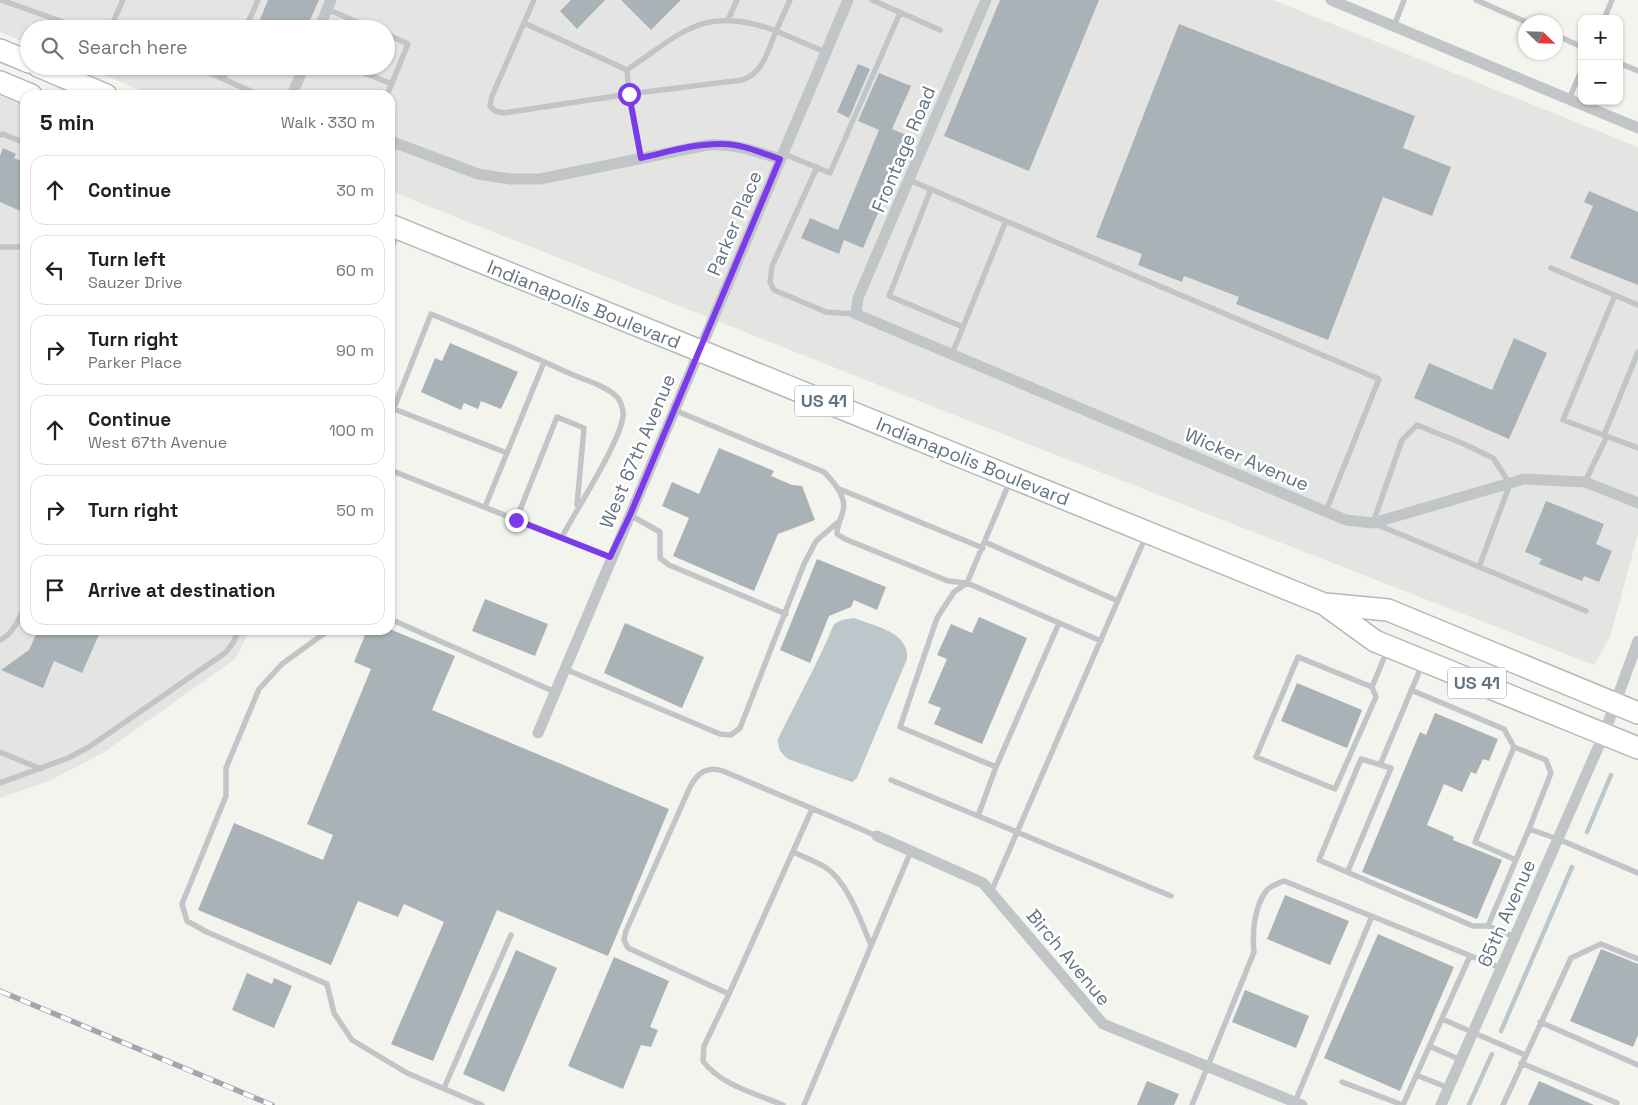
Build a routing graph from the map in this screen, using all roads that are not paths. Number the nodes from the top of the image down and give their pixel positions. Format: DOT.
graph roads {
  1 [pos="1,0"];
  2 [pos="123,0"];
  3 [pos="258,0"];
  4 [pos="534,0"];
  5 [pos="737,0"];
  6 [pos="790,0"];
  7 [pos="848,0"];
  8 [pos="872,0"];
  9 [pos="986,0"];
  10 [pos="1331,0"];
  11 [pos="1404,0"];
  12 [pos="1476,0"];
  13 [pos="1612,0"];
  14 [pos="15,2"];
  15 [pos="329,4"];
  16 [pos="900,12"];
  17 [pos="1606,15"];
  18 [pos="1518,18"];
  19 [pos="61,20"];
  20 [pos="114,20"];
  21 [pos="249,20"];
  22 [pos="323,20"];
  23 [pos="352,20"];
  24 [pos="728,20"];
  25 [pos="524,23"];
  26 [pos="1394,26"];
  27 [pos="940,30"];
  28 [pos="776,32"];
  29 [pos="395,38"];
  30 [pos="1563,38"];
  31 [pos="1578,45"];
  32 [pos="0,50"];
  33 [pos="825,52"];
  34 [pos="20,58"];
  35 [pos="1623,65"];
  36 [pos="627,70"];
  37 [pos="1638,71"];
  38 [pos="59,75"];
  39 [pos="215,75"];
  40 [pos="226,75"];
  41 [pos="300,75"];
  42 [pos="370,75"];
  43 [pos="1578,78"];
  44 [pos="224,79"];
  45 [pos="0,82"];
  46 [pos="392,84"];
  47 [pos="20,90"];
  48 [pos="94,90"];
  49 [pos="248,90"];
  50 [pos="294,90"];
  51 [pos="389,90"];
  52 [pos="629,94"];
  53 [pos="1569,99"];
  54 [pos="1638,128"];
  55 [pos="0,135"];
  56 [pos="20,141"];
  57 [pos="395,143"];
  58 [pos="781,156"];
  59 [pos="641,158"];
  60 [pos="817,167"];
  61 [pos="909,180"];
  62 [pos="931,189"];
  63 [pos="1006,221"];
  64 [pos="395,229"];
  65 [pos="0,246"];
  66 [pos="20,247"];
  67 [pos="1551,268"];
  68 [pos="1615,295"];
  69 [pos="1638,305"];
  70 [pos="856,314"];
  71 [pos="963,327"];
  72 [pos="700,350"];
  73 [pos="1638,352"];
  74 [pos="952,354"];
  75 [pos="544,362"];
  76 [pos="395,406"];
  77 [pos="395,409"];
  78 [pos="674,410"];
  79 [pos="1606,436"];
  80 [pos="1638,448"];
  81 [pos="506,453"];
  82 [pos="395,472"];
  83 [pos="1011,477"];
  84 [pos="1585,482"];
  85 [pos="1510,484"];
  86 [pos="837,488"];
  87 [pos="1638,503"];
  88 [pos="485,507"];
  89 [pos="577,508"];
  90 [pos="1326,511"];
  91 [pos="630,515"];
  92 [pos="516,520"];
  93 [pos="837,523"];
  94 [pos="1373,523"];
  95 [pos="1148,532"];
  96 [pos="562,537"];
  97 [pos="984,545"];
  98 [pos="610,557"];
  99 [pos="1480,566"];
  100 [pos="967,583"];
  101 [pos="1118,601"];
  102 [pos="1324,604"];
  103 [pos="1586,611"];
  104 [pos="786,614"];
  105 [pos="20,618"];
  106 [pos="395,621"];
  107 [pos="1059,623"];
  108 [pos="237,635"];
  109 [pos="323,635"];
  110 [pos="0,640"];
  111 [pos="1101,641"];
  112 [pos="1638,641"];
  113 [pos="1389,647"];
  114 [pos="1424,661"];
  115 [pos="565,669"];
  116 [pos="1372,687"];
  117 [pos="1411,690"];
  118 [pos="555,692"];
  119 [pos="1616,704"];
  120 [pos="1638,713"];
  121 [pos="538,733"];
  122 [pos="1604,734"];
  123 [pos="1514,747"];
  124 [pos="1638,748"];
  125 [pos="0,752"];
  126 [pos="1380,765"];
  127 [pos="996,767"];
  128 [pos="41,769"];
  129 [pos="891,780"];
  130 [pos="0,783"];
  131 [pos="812,808"];
  132 [pos="978,816"];
  133 [pos="1529,829"];
  134 [pos="1017,833"];
  135 [pos="877,836"];
  136 [pos="1558,839"];
  137 [pos="911,851"];
  138 [pos="793,852"];
  139 [pos="1516,860"];
  140 [pos="1348,871"];
  141 [pos="1638,873"];
  142 [pos="991,892"];
  143 [pos="1171,896"];
  144 [pos="1372,916"];
  145 [pos="1488,926"];
  146 [pos="511,934"];
  147 [pos="1515,937"];
  148 [pos="871,945"];
  149 [pos="1470,956"];
  150 [pos="1638,959"];
  151 [pos="1501,968"];
  152 [pos="729,994"];
  153 [pos="1442,1019"];
  154 [pos="1540,1022"];
  155 [pos="1473,1032"];
  156 [pos="1429,1046"];
  157 [pos="1525,1055"];
  158 [pos="1461,1060"];
  159 [pos="1521,1063"];
  160 [pos="1638,1065"];
  161 [pos="1207,1067"];
  162 [pos="1416,1075"];
  163 [pos="1342,1082"];
  164 [pos="444,1088"];
  165 [pos="1449,1088"];
  166 [pos="1617,1103"];
  167 [pos="1298,1104"];
  168 [pos="482,1105"];
  169 [pos="783,1105"];
  170 [pos="804,1105"];
  171 [pos="1192,1105"];
  172 [pos="1441,1105"];
  173 [pos="1503,1105"];
  1 -- 14 [label="lane"];
  2 -- 20 [label="lane"];
  3 -- 21 [label="lane"];
  4 -- 25 [label="lane"];
  5 -- 24 [label="lane"];
  6 -- 28 [label="lane"];
  7 -- 33 [label="street, Parker Place"];
  8 -- 16 [label="lane"];
  9 -- 61 [label="street, Frontage Road"];
  10 -- 26 [label="street"];
  11 -- 26 [label="lane"];
  12 -- 18 [label="lane"];
  13 -- 17 [label="lane"];
  14 -- 19 [label="lane"];
  15 -- 22 [label="street"];
  15 -- 23 [label="lane"];
  16 -- 27 [label="lane"];
  16 -- 60 [label="lane"];
  24 -- 28 [label="lane"];
  24 -- 36 [label="lane"];
  25 -- 36 [label="lane"];
  25 -- 52 [label="lane"];
  26 -- 53 [label="street"];
  28 -- 33 [label="lane"];
  28 -- 52 [label="lane"];
  29 -- 46 [label="lane"];
  30 -- 31 [label="lane"];
  32 -- 34 [label="highway"];
  33 -- 58 [label="street, Parker Place"];
  35 -- 37 [label="lane"];
  36 -- 52 [label="lane"];
  38 -- 48 [label="highway"];
  39 -- 44 [label="lane"];
  40 -- 44 [label="lane"];
  41 -- 50 [label="street"];
  42 -- 46 [label="lane"];
  43 -- 53 [label="lane"];
  44 -- 49 [label="lane"];
  45 -- 47 [label="highway"];
  46 -- 51 [label="lane"];
  52 -- 59 [label="lane"];
  53 -- 54 [label="street"];
  55 -- 56 [label="lane"];
  57 -- 59 [label="street"];
  58 -- 59 [label="street"];
  58 -- 60 [label="lane"];
  58 -- 72 [label="street, Parker Place"];
  60 -- 70 [label="lane"];
  61 -- 62 [label="lane"];
  61 -- 70 [label="street, Frontage Road"];
  62 -- 63 [label="lane"];
  62 -- 71 [label="lane"];
  63 -- 71 [label="lane"];
  63 -- 90 [label="lane"];
  64 -- 72 [label="highway, Indianapolis Boulevard / US 41"];
  65 -- 66 [label="lane"];
  67 -- 68 [label="lane"];
  68 -- 69 [label="lane"];
  68 -- 79 [label="lane"];
  70 -- 74 [label="street, Wicker Avenue"];
  71 -- 74 [label="lane"];
  72 -- 78 [label="street, West 67th Avenue"];
  72 -- 83 [label="highway, Indianapolis Boulevard / US 41"];
  73 -- 79 [label="lane"];
  74 -- 90 [label="street, Wicker Avenue"];
  75 -- 76 [label="lane"];
  75 -- 81 [label="lane"];
  75 -- 89 [label="lane"];
  77 -- 81 [label="lane"];
  78 -- 86 [label="lane"];
  78 -- 91 [label="street, West 67th Avenue"];
  79 -- 80 [label="lane"];
  79 -- 84 [label="lane"];
  81 -- 88 [label="lane"];
  82 -- 88 [label="lane"];
  83 -- 95 [label="highway, Indianapolis Boulevard / US 41"];
  83 -- 97 [label="lane"];
  84 -- 85 [label="street, Wicker Avenue"];
  84 -- 87 [label="street, Wicker Avenue"];
  85 -- 94 [label="street, Wicker Avenue"];
  85 -- 94 [label="lane"];
  85 -- 99 [label="lane"];
  86 -- 93 [label="lane"];
  86 -- 97 [label="lane"];
  88 -- 92 [label="lane"];
  89 -- 92 [label="lane"];
  89 -- 96 [label="lane"];
  90 -- 94 [label="street, Wicker Avenue"];
  91 -- 98 [label="street, West 67th Avenue"];
  91 -- 104 [label="lane"];
  92 -- 96 [label="lane"];
  93 -- 100 [label="lane"];
  93 -- 104 [label="lane"];
  94 -- 99 [label="lane"];
  95 -- 101 [label="lane"];
  95 -- 102 [label="highway, Indianapolis Boulevard / US 41"];
  96 -- 98 [label="lane"];
  97 -- 100 [label="lane"];
  97 -- 101 [label="lane"];
  98 -- 115 [label="street, West 67th Avenue"];
  99 -- 103 [label="lane"];
  100 -- 107 [label="lane"];
  100 -- 127 [label="lane"];
  101 -- 111 [label="lane"];
  102 -- 113 [label="highway, Indianapolis Boulevard / US 41"];
  102 -- 119 [label="highway, Indianapolis Boulevard / US 41"];
  104 -- 115 [label="lane"];
  105 -- 110 [label="lane"];
  106 -- 118 [label="lane"];
  107 -- 111 [label="lane"];
  107 -- 127 [label="lane"];
  108 -- 128 [label="lane"];
  109 -- 164 [label="lane"];
  111 -- 134 [label="lane"];
  112 -- 119 [label="street, 65th Avenue"];
  113 -- 114 [label="highway, Indianapolis Boulevard / US 41"];
  113 -- 116 [label="lane"];
  114 -- 117 [label="lane"];
  114 -- 122 [label="highway, Indianapolis Boulevard / US 41"];
  115 -- 118 [label="street, West 67th Avenue"];
  116 -- 116 [label="lane"];
  117 -- 123 [label="lane"];
  117 -- 126 [label="lane"];
  118 -- 121 [label="street, West 67th Avenue"];
  119 -- 120 [label="highway, Indianapolis Boulevard / US 41"];
  119 -- 122 [label="street, 65th Avenue"];
  122 -- 124 [label="highway, Indianapolis Boulevard / US 41"];
  122 -- 136 [label="street, 65th Avenue"];
  123 -- 133 [label="lane"];
  123 -- 139 [label="lane"];
  125 -- 128 [label="lane"];
  126 -- 140 [label="lane"];
  126 -- 140 [label="lane"];
  127 -- 132 [label="lane"];
  128 -- 130 [label="lane"];
  129 -- 132 [label="lane"];
  131 -- 135 [label="lane"];
  131 -- 138 [label="lane"];
  131 -- 152 [label="lane"];
  132 -- 134 [label="lane"];
  133 -- 136 [label="lane"];
  133 -- 139 [label="lane"];
  134 -- 142 [label="lane"];
  134 -- 143 [label="lane"];
  135 -- 137 [label="street, Birch Avenue"];
  136 -- 141 [label="lane"];
  136 -- 147 [label="street, 65th Avenue"];
  137 -- 142 [label="street, Birch Avenue"];
  137 -- 148 [label="lane"];
  138 -- 148 [label="lane"];
  138 -- 152 [label="lane"];
  139 -- 145 [label="lane"];
  140 -- 145 [label="lane"];
  142 -- 161 [label="street, Birch Avenue"];
  144 -- 149 [label="lane"];
  144 -- 161 [label="lane"];
  144 -- 167 [label="lane"];
  145 -- 147 [label="lane"];
  146 -- 164 [label="lane"];
  147 -- 151 [label="street, 65th Avenue"];
  148 -- 170 [label="lane"];
  149 -- 151 [label="lane"];
  149 -- 153 [label="lane"];
  150 -- 154 [label="lane"];
  151 -- 155 [label="street, 65th Avenue"];
  152 -- 169 [label="lane"];
  153 -- 155 [label="lane"];
  153 -- 156 [label="lane"];
  154 -- 157 [label="lane"];
  154 -- 160 [label="lane"];
  155 -- 157 [label="lane"];
  155 -- 158 [label="street, 65th Avenue"];
  156 -- 158 [label="lane"];
  156 -- 162 [label="lane"];
  157 -- 159 [label="lane"];
  158 -- 165 [label="street, 65th Avenue"];
  159 -- 166 [label="lane"];
  159 -- 173 [label="lane"];
  161 -- 167 [label="street, Birch Avenue"];
  161 -- 171 [label="lane"];
  162 -- 163 [label="lane"];
  162 -- 165 [label="lane"];
  164 -- 168 [label="lane"];
  165 -- 172 [label="street, 65th Avenue"];
}
